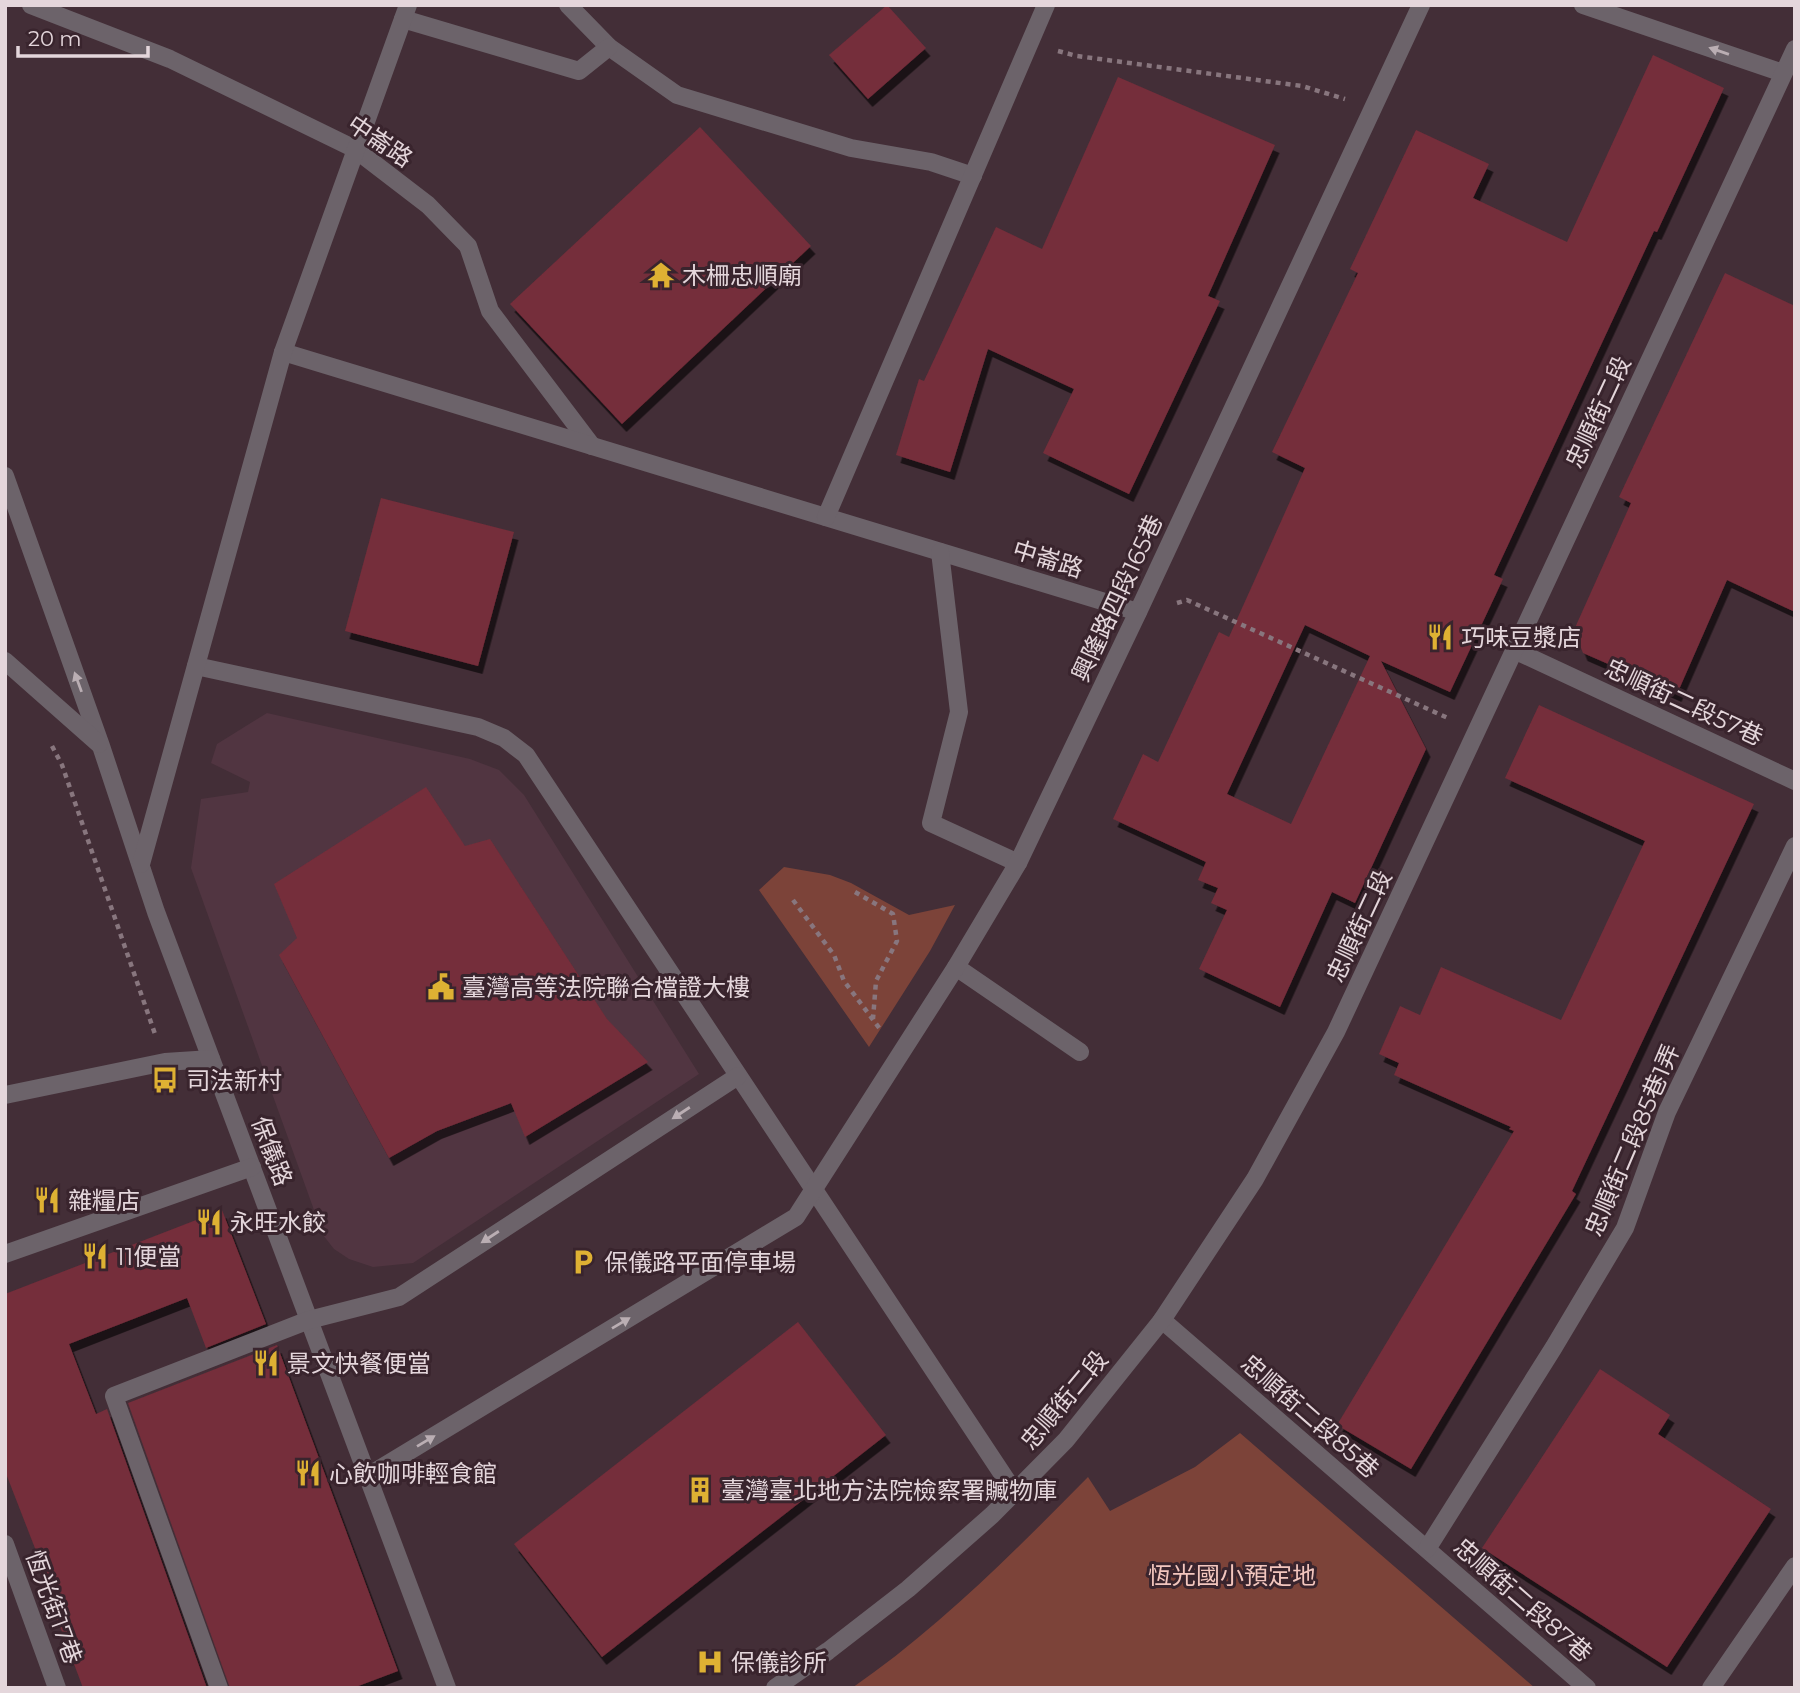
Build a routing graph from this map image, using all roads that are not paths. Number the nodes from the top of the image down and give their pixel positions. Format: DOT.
graph roads {
  1 [pos="31,5"];
  2 [pos="568,5"];
  3 [pos="1046,5"];
  4 [pos="1421,5"];
  5 [pos="1583,5"];
  6 [pos="405,12"];
  7 [pos="609,47"];
  8 [pos="1795,49"];
  9 [pos="1783,73"];
  10 [pos="355,149"];
  11 [pos="973,176"];
  12 [pos="283,352"];
  13 [pos="592,446"];
  14 [pos="5,476"];
  15 [pos="825,517"];
  16 [pos="940,552"];
  17 [pos="1138,612"];
  18 [pos="1514,650"];
  19 [pos="5,661"];
  20 [pos="195,666"];
  21 [pos="101,746"];
  22 [pos="1795,781"];
  23 [pos="1795,846"];
  24 [pos="1018,863"];
  25 [pos="141,864"];
  26 [pos="956,967"];
  27 [pos="1080,1052"];
  28 [pos="211,1059"];
  29 [pos="738,1076"];
  30 [pos="5,1095"];
  31 [pos="252,1167"];
  32 [pos="814,1189"];
  33 [pos="5,1254"];
  34 [pos="309,1320"];
  35 [pos="1162,1320"];
  36 [pos="368,1476"];
  37 [pos="1015,1493"];
  38 [pos="5,1544"];
  39 [pos="1426,1549"];
  40 [pos="1795,1566"];
  41 [pos="57,1688"];
  42 [pos="219,1688"];
  43 [pos="447,1688"];
  44 [pos="775,1688"];
  45 [pos="1587,1688"];
  46 [pos="1711,1688"];
  1 -- 10 [label="street, 中崙路"];
  2 -- 7 [label="street"];
  3 -- 11 [label="street"];
  4 -- 17 [label="street, 興隆路四段165巷"];
  9 -- 5 [label="street, one-way"];
  6 -- 7 [label="street"];
  6 -- 10 [label="street"];
  7 -- 11 [label="street"];
  8 -- 9 [label="street, 忠順街二段"];
  9 -- 18 [label="street, 忠順街二段"];
  10 -- 12 [label="street"];
  10 -- 13 [label="street, 中崙路"];
  11 -- 15 [label="street"];
  12 -- 13 [label="street, 中崙路"];
  12 -- 20 [label="street"];
  13 -- 15 [label="street, 中崙路"];
  21 -- 14 [label="street, 保儀路, one-way"];
  15 -- 16 [label="street, 中崙路"];
  16 -- 17 [label="street, 中崙路"];
  16 -- 24 [label="street"];
  17 -- 24 [label="street, 興隆路四段165巷"];
  18 -- 22 [label="street, 忠順街二段57巷"];
  18 -- 35 [label="street, 忠順街二段"];
  19 -- 21 [label="street"];
  20 -- 25 [label="street"];
  20 -- 29 [label="street"];
  21 -- 25 [label="street, 保儀路"];
  23 -- 39 [label="street, 忠順街二段85巷1弄"];
  24 -- 26 [label="street, 興隆路四段165巷"];
  25 -- 28 [label="street, 保儀路"];
  26 -- 27 [label="street"];
  26 -- 32 [label="street, 興隆路四段165巷"];
  28 -- 30 [label="street"];
  28 -- 31 [label="street, 保儀路"];
  29 -- 32 [label="street"];
  29 -- 34 [label="street, one-way"];
  31 -- 33 [label="street"];
  31 -- 34 [label="street, 保儀路"];
  36 -- 32 [label="street, 興隆路四段165巷, one-way"];
  32 -- 37 [label="street"];
  34 -- 36 [label="street, 保儀路"];
  34 -- 42 [label="street"];
  35 -- 37 [label="street, 忠順街二段"];
  35 -- 39 [label="street, 忠順街二段85巷"];
  36 -- 43 [label="street, 保儀路"];
  37 -- 44 [label="street, 忠順街二段"];
  38 -- 41 [label="street, 恆光街17巷"];
  39 -- 45 [label="street, 忠順街二段87巷"];
  40 -- 46 [label="street"];
}
